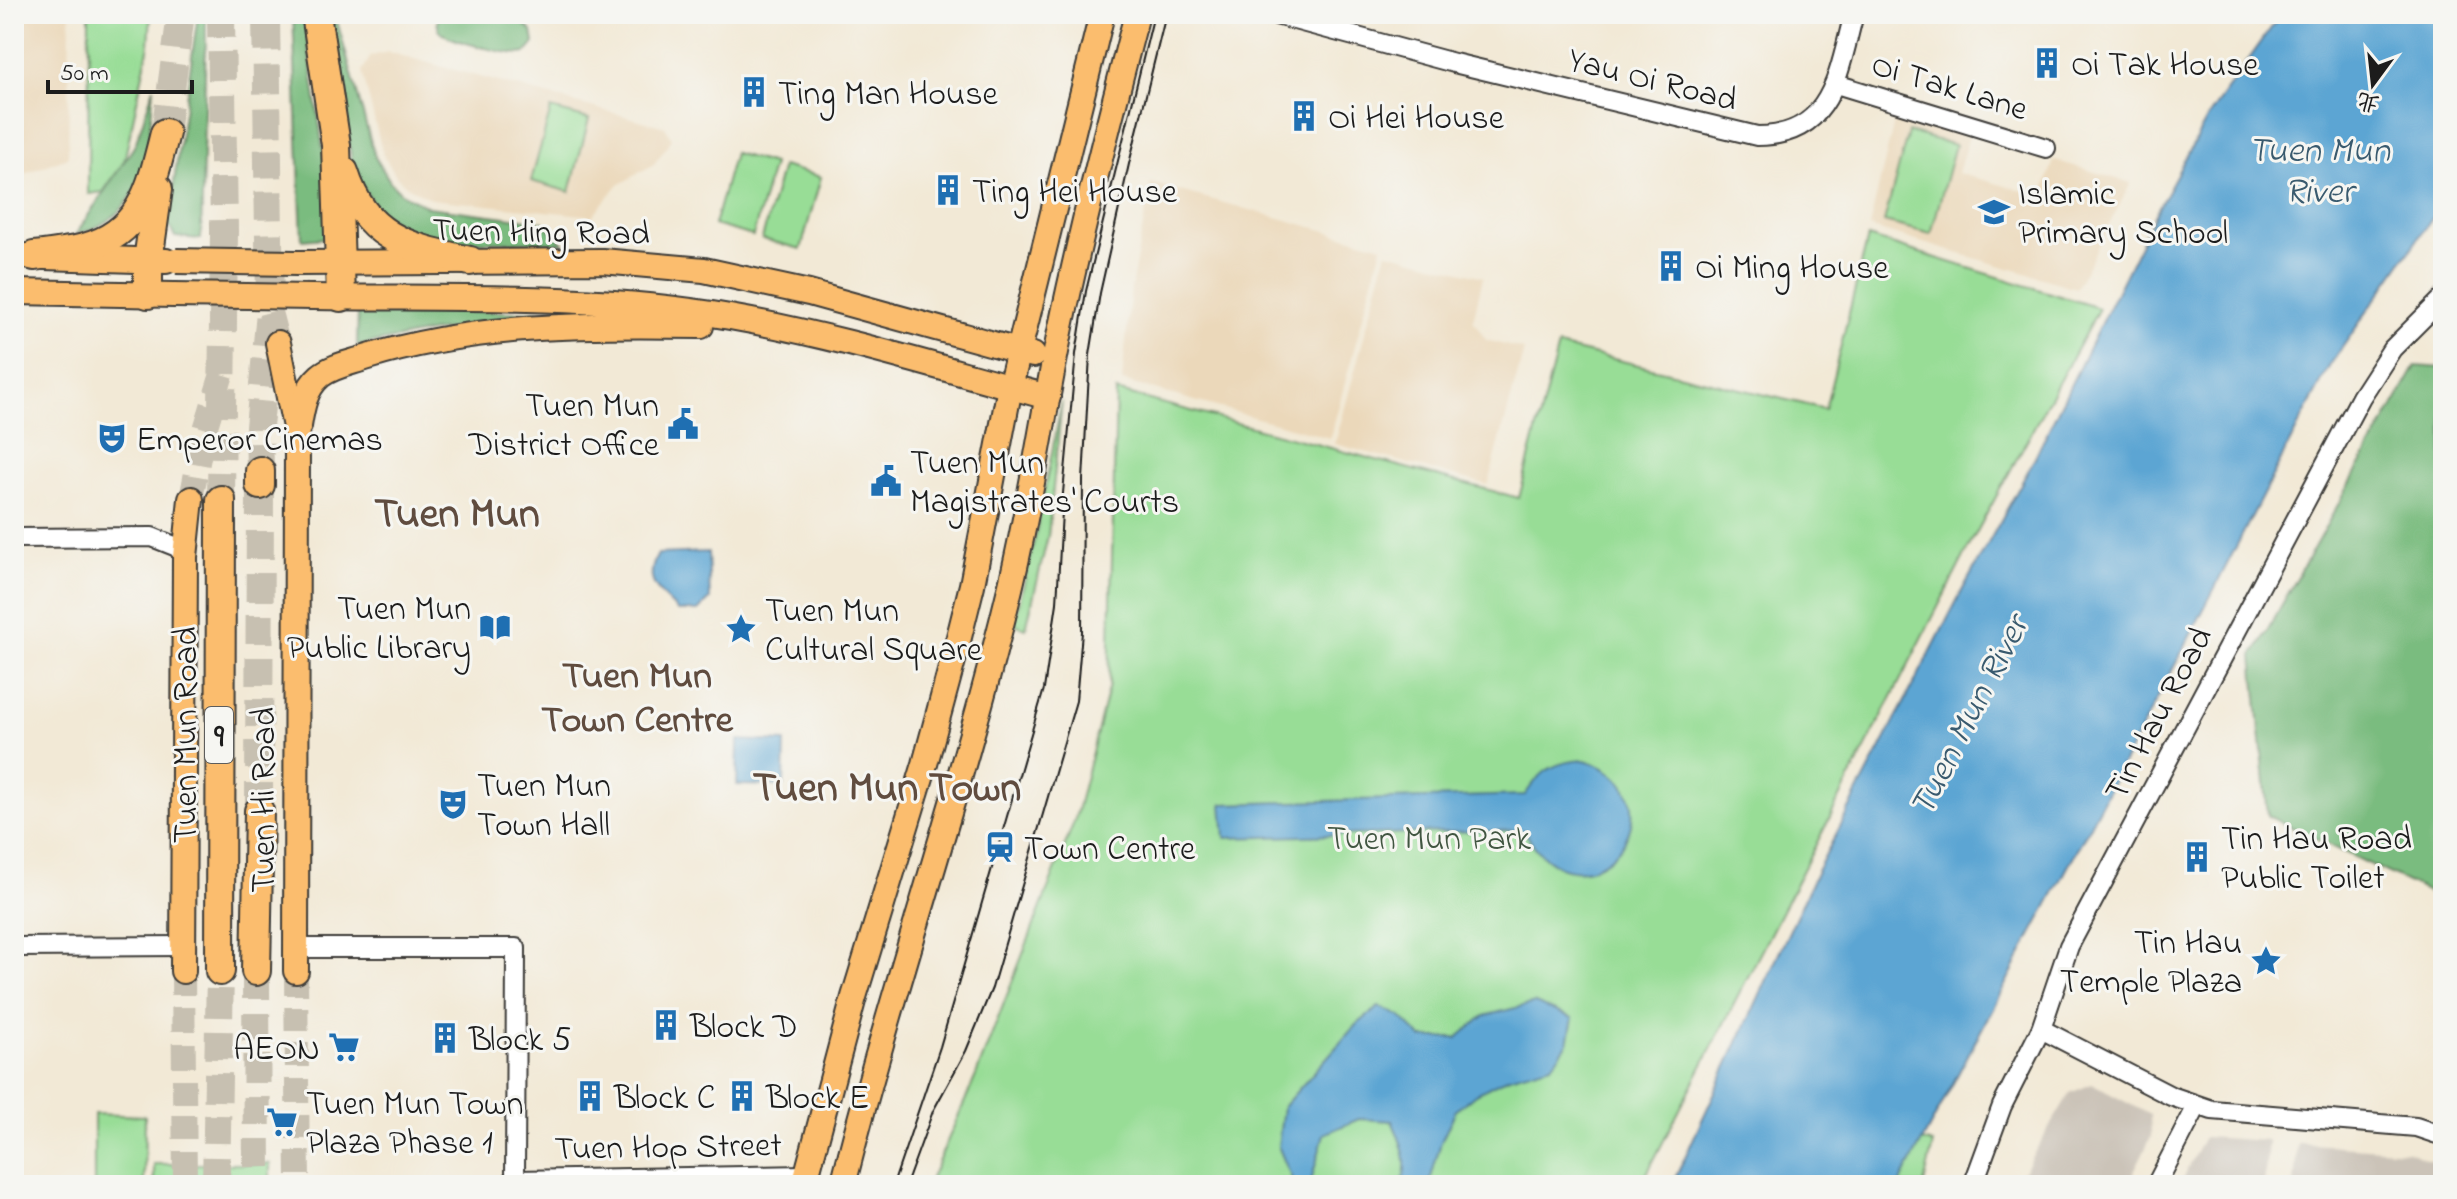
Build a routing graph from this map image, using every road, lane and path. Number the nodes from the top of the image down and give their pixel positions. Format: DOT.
graph roads {
  1 [pos="316,14"];
  2 [pos="1102,14"];
  3 [pos="1137,14"];
  4 [pos="1272,14"];
  5 [pos="1854,14"];
  6 [pos="1836,84"];
  7 [pos="336,145"];
  8 [pos="2046,148"];
  9 [pos="24,256"];
  10 [pos="148,261"];
  11 [pos="470,261"];
  12 [pos="342,264"];
  13 [pos="14,292"];
  14 [pos="161,294"];
  15 [pos="341,297"];
  16 [pos="2443,298"];
  17 [pos="795,330"];
  18 [pos="278,343"];
  19 [pos="1020,351"];
  20 [pos="1054,361"];
  21 [pos="1010,387"];
  22 [pos="1048,397"];
  23 [pos="297,437"];
  24 [pos="191,499"];
  25 [pos="221,500"];
  26 [pos="14,538"];
  27 [pos="185,557"];
  28 [pos="259,811"];
  29 [pos="184,946"];
  30 [pos="14,947"];
  31 [pos="296,960"];
  32 [pos="183,971"];
  33 [pos="220,971"];
  34 [pos="256,971"];
  35 [pos="2041,1029"];
  36 [pos="2197,1106"];
  37 [pos="2443,1136"];
  38 [pos="516,1182"];
  39 [pos="809,1182"];
  40 [pos="843,1185"];
  41 [pos="1973,1185"];
  42 [pos="2156,1185"];
  1 -- 7 [label="highway"];
  2 -- 19 [label="main road"];
  3 -- 20 [label="main road"];
  4 -- 6 [label="street, Yau Oi Road"];
  5 -- 6 [label="street, Yau Oi Road"];
  6 -- 8 [label="street, Oi Tak Lane"];
  7 -- 11 [label="highway"];
  7 -- 12 [label="highway"];
  9 -- 10 [label="main road, Tuen Hing Road"];
  9 -- 10 [label="highway"];
  10 -- 12 [label="main road, Tuen Hing Road, bridge"];
  10 -- 14 [label="highway"];
  11 -- 12 [label="main road, Tuen Hing Road"];
  11 -- 19 [label="main road, Tuen Hing Road"];
  12 -- 15 [label="highway"];
  13 -- 14 [label="main road, Tuen Hing Road"];
  14 -- 15 [label="main road, Tuen Hing Road, bridge"];
  15 -- 17 [label="main road, Tuen Hing Road"];
  16 -- 35 [label="street, Tin Hau Road"];
  17 -- 21 [label="main road, Tuen Hing Road"];
  17 -- 23 [label="main road"];
  18 -- 23 [label="main road, Tuen Hi Road"];
  19 -- 20 [label="main road, Tuen Hing Road"];
  19 -- 21 [label="main road"];
  20 -- 22 [label="main road"];
  21 -- 22 [label="main road, Tuen Hing Road"];
  21 -- 39 [label="main road"];
  22 -- 40 [label="main road"];
  23 -- 31 [label="main road, Tuen Hi Road"];
  24 -- 27 [label="main road"];
  25 -- 33 [label="highway, Tuen Mun Road / 9"];
  26 -- 27 [label="street"];
  27 -- 29 [label="main road"];
  28 -- 34 [label="highway"];
  29 -- 30 [label="street"];
  29 -- 32 [label="main road"];
  31 -- 38 [label="street"];
  35 -- 36 [label="street"];
  35 -- 41 [label="street, Tin Hau Road"];
  36 -- 37 [label="street"];
  36 -- 42 [label="street"];
  38 -- 39 [label="street, Tuen Hop Street"];
}
